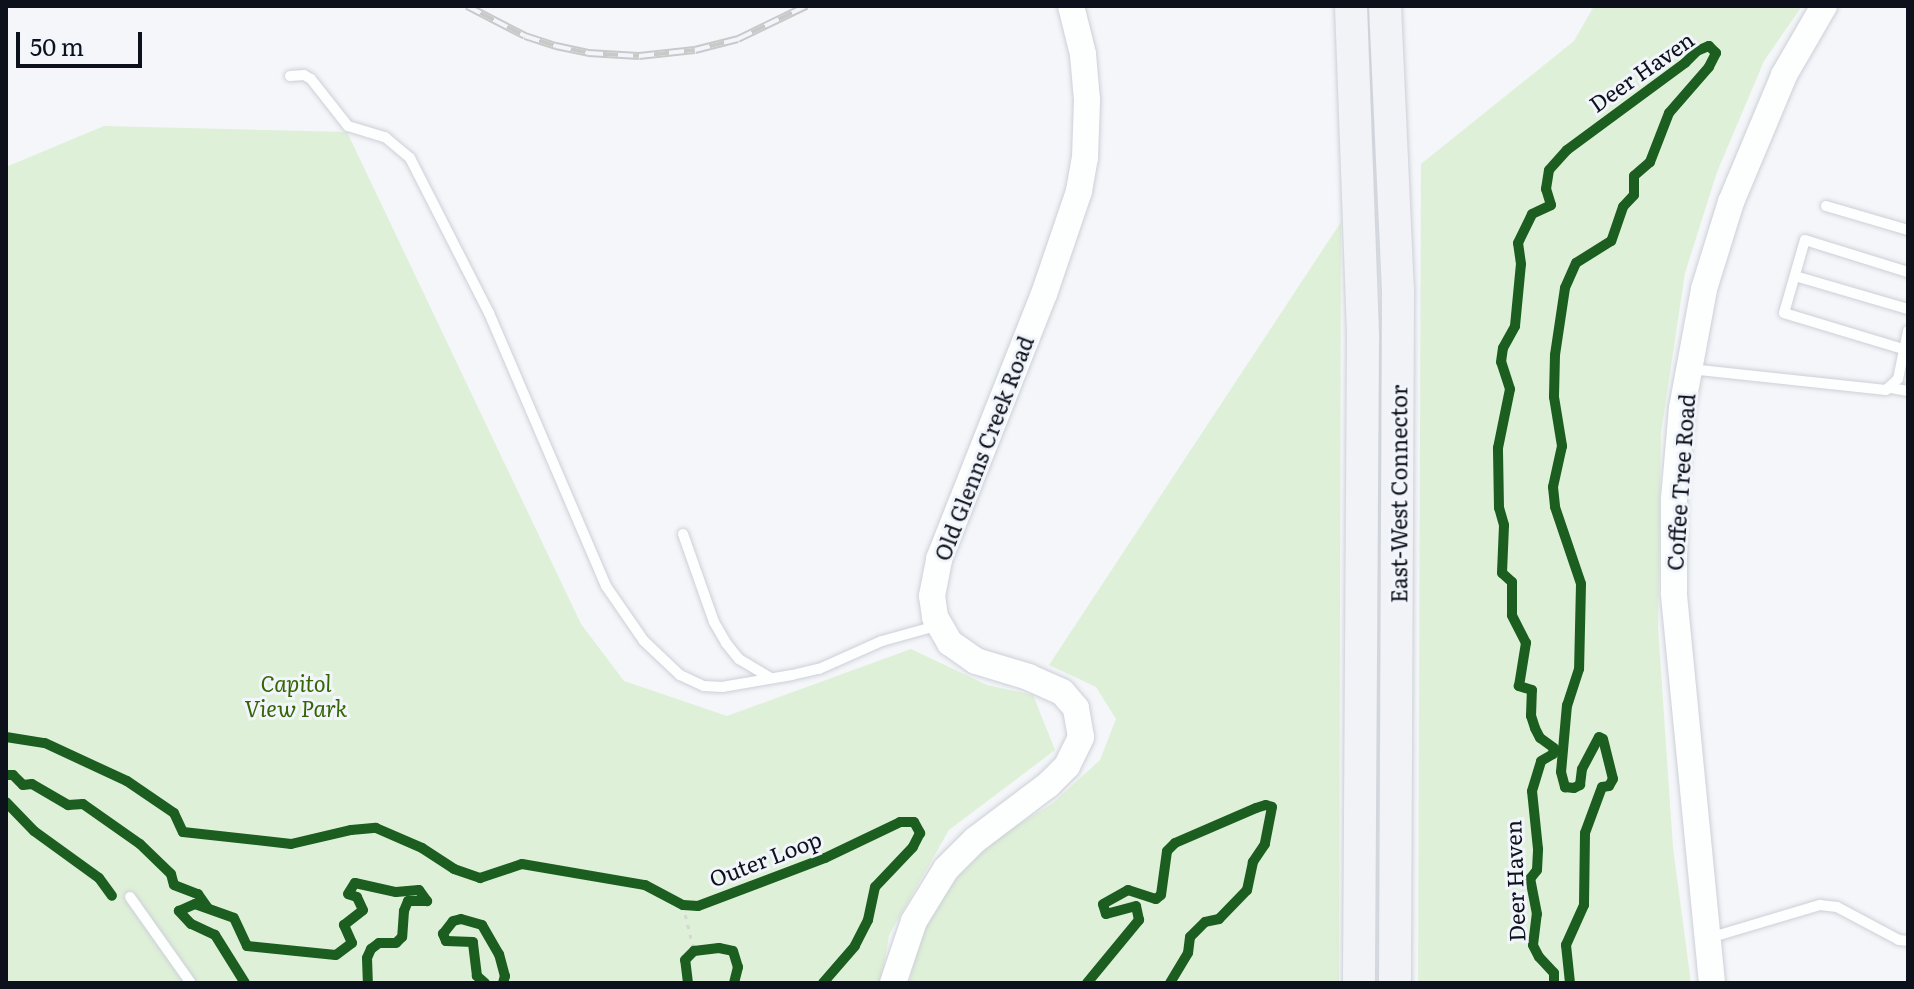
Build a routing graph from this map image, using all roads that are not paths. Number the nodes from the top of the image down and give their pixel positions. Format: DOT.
graph roads {
  1 [pos="1071,6"];
  2 [pos="1351,6"];
  3 [pos="1385,6"];
  4 [pos="1824,6"];
  5 [pos="290,76"];
  6 [pos="1826,206"];
  7 [pos="1908,230"];
  8 [pos="1908,272"];
  9 [pos="1795,276"];
  10 [pos="1908,309"];
  11 [pos="1908,331"];
  12 [pos="1903,349"];
  13 [pos="1688,369"];
  14 [pos="1891,388"];
  15 [pos="1908,391"];
  16 [pos="683,534"];
  17 [pos="938,625"];
  18 [pos="771,678"];
  19 [pos="130,897"];
  20 [pos="1707,939"];
  21 [pos="1908,941"];
  22 [pos="191,983"];
  23 [pos="893,983"];
  24 [pos="1359,983"];
  25 [pos="1395,983"];
  26 [pos="1712,983"];
  1 -- 17 [label="street, Old Glenns Creek Road"];
  2 -- 24 [label="main road, East-West Connector"];
  3 -- 25 [label="main road, East-West Connector"];
  4 -- 13 [label="street, Coffee Tree Road"];
  5 -- 18 [label="lane"];
  6 -- 7 [label="lane"];
  8 -- 9 [label="lane"];
  9 -- 10 [label="lane"];
  9 -- 12 [label="lane"];
  11 -- 12 [label="lane"];
  12 -- 14 [label="lane"];
  13 -- 14 [label="lane"];
  13 -- 20 [label="street, Coffee Tree Road"];
  14 -- 15 [label="lane"];
  16 -- 18 [label="lane"];
  17 -- 18 [label="lane"];
  17 -- 23 [label="street"];
  19 -- 22 [label="lane"];
  20 -- 21 [label="lane"];
  20 -- 26 [label="street, Coffee Tree Road"];
}
